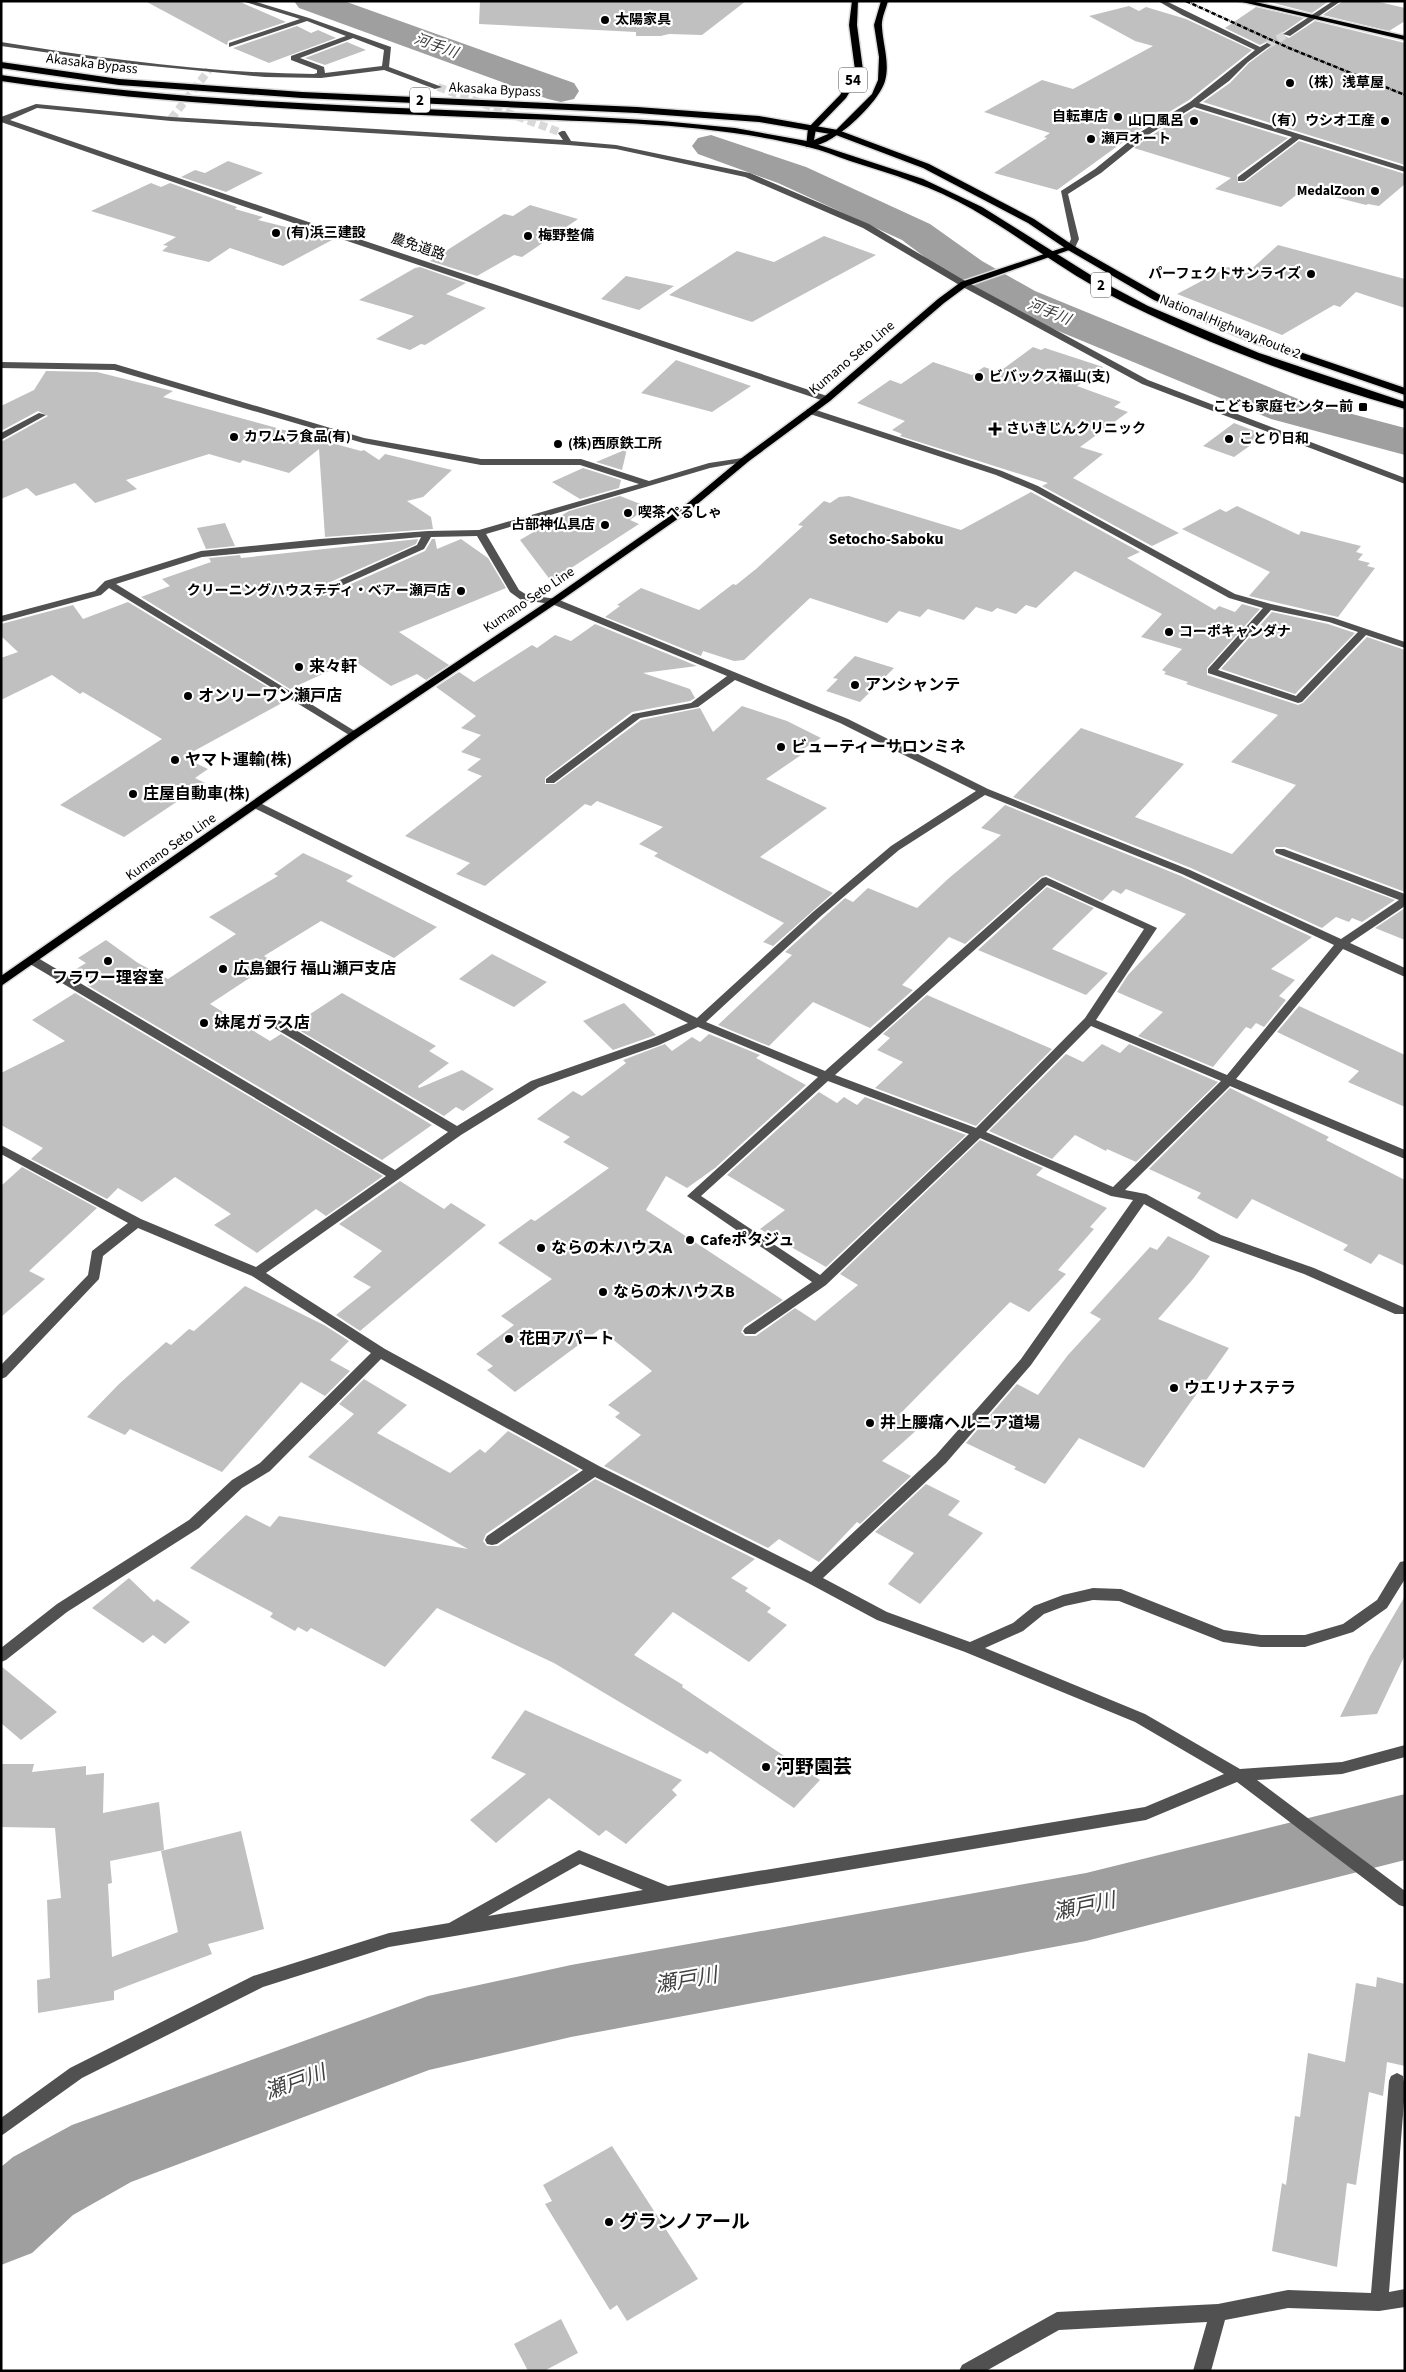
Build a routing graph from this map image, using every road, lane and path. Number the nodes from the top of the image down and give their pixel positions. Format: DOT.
graph roads {
  1 [pos="245,1"];
  2 [pos="855,1"];
  3 [pos="885,1"];
  4 [pos="1161,1"];
  5 [pos="1242,1"];
  6 [pos="1338,1"];
  7 [pos="1314,17"];
  8 [pos="307,19"];
  9 [pos="1287,34"];
  10 [pos="352,36"];
  11 [pos="1405,38"];
  12 [pos="1,44"];
  13 [pos="232,45"];
  14 [pos="1,65"];
  15 [pos="385,68"];
  16 [pos="321,76"];
  17 [pos="1,78"];
  18 [pos="438,87"];
  19 [pos="1193,104"];
  20 [pos="3,119"];
  21 [pos="812,128"];
  22 [pos="562,132"];
  23 [pos="838,133"];
  24 [pos="1299,136"];
  25 [pos="568,143"];
  26 [pos="809,145"];
  27 [pos="1405,170"];
  28 [pos="1241,179"];
  29 [pos="1071,248"];
  30 [pos="1048,255"];
  31 [pos="964,284"];
  32 [pos="1,365"];
  33 [pos="1405,392"];
  34 [pos="827,399"];
  35 [pos="1405,406"];
  36 [pos="810,410"];
  37 [pos="42,415"];
  38 [pos="1,438"];
  39 [pos="746,459"];
  40 [pos="1405,481"];
  41 [pos="650,484"];
  42 [pos="480,533"];
  43 [pos="428,534"];
  44 [pos="108,583"];
  45 [pos="323,591"];
  46 [pos="554,601"];
  47 [pos="1269,607"];
  48 [pos="1,619"];
  49 [pos="1365,631"];
  50 [pos="1405,645"];
  51 [pos="734,676"];
  52 [pos="354,735"];
  53 [pos="550,781"];
  54 [pos="984,791"];
  55 [pos="256,804"];
  56 [pos="1280,851"];
  57 [pos="1405,900"];
  58 [pos="1341,944"];
  59 [pos="34,961"];
  60 [pos="1405,973"];
  61 [pos="1,982"];
  62 [pos="1089,1020"];
  63 [pos="275,1023"];
  64 [pos="698,1023"];
  65 [pos="828,1077"];
  66 [pos="1229,1080"];
  67 [pos="457,1132"];
  68 [pos="978,1133"];
  69 [pos="1,1150"];
  70 [pos="1405,1155"];
  71 [pos="396,1176"];
  72 [pos="1115,1193"];
  73 [pos="1142,1197"];
  74 [pos="137,1222"];
  75 [pos="257,1273"];
  76 [pos="821,1282"];
  77 [pos="1400,1311"];
  78 [pos="750,1331"];
  79 [pos="380,1352"];
  80 [pos="1,1374"];
  81 [pos="594,1470"];
  82 [pos="492,1540"];
  83 [pos="1405,1566"];
  84 [pos="813,1580"];
  85 [pos="970,1648"];
  86 [pos="1,1656"];
  87 [pos="1405,1751"];
  88 [pos="1238,1775"];
  89 [pos="667,1893"];
  90 [pos="1405,1900"];
  91 [pos="446,1932"];
  92 [pos="1396,2081"];
  93 [pos="1,2128"];
  94 [pos="1405,2298"];
  95 [pos="1380,2302"];
  96 [pos="1218,2313"];
  97 [pos="968,2371"];
  98 [pos="1202,2371"];
  1 -- 8 [label="street"];
  2 -- 21 [label="main road, 54"];
  3 -- 23 [label="main road, 54"];
  4 -- 19 [label="street"];
  5 -- 7 [label="main road"];
  6 -- 7 [label="street"];
  7 -- 9 [label="street"];
  7 -- 11 [label="main road"];
  8 -- 10 [label="street"];
  8 -- 13 [label="street"];
  10 -- 15 [label="street"];
  10 -- 16 [label="street"];
  12 -- 16 [label="street"];
  14 -- 21 [label="highway, Akasaka Bypass / 2"];
  15 -- 16 [label="street"];
  15 -- 18 [label="street"];
  17 -- 26 [label="highway, Akasaka Bypass / 2"];
  19 -- 24 [label="street"];
  19 -- 29 [label="street"];
  20 -- 25 [label="street"];
  20 -- 34 [label="street, 農免道路"];
  21 -- 23 [label="highway, Akasaka Bypass / 2"];
  21 -- 26 [label="main road"];
  22 -- 25 [label="street"];
  23 -- 26 [label="main road, 54"];
  23 -- 29 [label="highway, National Highway Route 2 / 2"];
  24 -- 27 [label="street"];
  24 -- 28 [label="street"];
  25 -- 31 [label="street"];
  26 -- 30 [label="highway, National Highway Route 2 / 2"];
  29 -- 30 [label="main road, Kumano Seto Line"];
  29 -- 33 [label="highway, National Highway Route 2 / 2"];
  30 -- 31 [label="main road, Kumano Seto Line"];
  30 -- 35 [label="highway, National Highway Route 2 / 2"];
  31 -- 34 [label="main road, Kumano Seto Line"];
  31 -- 40 [label="street"];
  32 -- 41 [label="street"];
  34 -- 36 [label="main road, Kumano Seto Line"];
  36 -- 39 [label="main road, Kumano Seto Line"];
  36 -- 47 [label="street"];
  37 -- 38 [label="street"];
  39 -- 41 [label="street"];
  39 -- 46 [label="main road, Kumano Seto Line"];
  41 -- 42 [label="street"];
  42 -- 43 [label="street"];
  42 -- 46 [label="street"];
  43 -- 44 [label="street"];
  43 -- 45 [label="street"];
  44 -- 48 [label="street"];
  44 -- 52 [label="street"];
  46 -- 51 [label="street"];
  46 -- 52 [label="main road, Kumano Seto Line"];
  47 -- 49 [label="street"];
  47 -- 49 [label="street"];
  49 -- 50 [label="street"];
  51 -- 53 [label="street"];
  51 -- 54 [label="street"];
  52 -- 55 [label="main road, Kumano Seto Line"];
  54 -- 58 [label="street"];
  54 -- 64 [label="street"];
  55 -- 59 [label="main road, Kumano Seto Line"];
  55 -- 64 [label="street"];
  56 -- 57 [label="street"];
  57 -- 58 [label="street"];
  58 -- 60 [label="street"];
  58 -- 66 [label="street"];
  59 -- 61 [label="main road, Kumano Seto Line"];
  59 -- 71 [label="street"];
  62 -- 65 [label="street"];
  62 -- 66 [label="street"];
  62 -- 68 [label="street"];
  63 -- 67 [label="street"];
  64 -- 65 [label="street"];
  64 -- 67 [label="street"];
  65 -- 68 [label="street"];
  65 -- 76 [label="street"];
  66 -- 70 [label="street"];
  66 -- 72 [label="street"];
  67 -- 71 [label="street"];
  68 -- 72 [label="street"];
  68 -- 76 [label="street"];
  69 -- 74 [label="street"];
  71 -- 75 [label="street"];
  72 -- 73 [label="street"];
  73 -- 77 [label="street"];
  73 -- 84 [label="street"];
  74 -- 75 [label="street"];
  74 -- 80 [label="street"];
  75 -- 79 [label="street"];
  76 -- 78 [label="street"];
  79 -- 81 [label="street"];
  79 -- 86 [label="street"];
  81 -- 82 [label="street"];
  81 -- 84 [label="street"];
  83 -- 85 [label="street"];
  84 -- 85 [label="street"];
  85 -- 88 [label="street"];
  87 -- 88 [label="street"];
  88 -- 89 [label="street"];
  88 -- 90 [label="street"];
  89 -- 91 [label="street"];
  89 -- 91 [label="street"];
  91 -- 93 [label="street"];
  92 -- 95 [label="street"];
  94 -- 95 [label="street"];
  95 -- 96 [label="street"];
  96 -- 97 [label="street"];
  96 -- 98 [label="street"];
}
